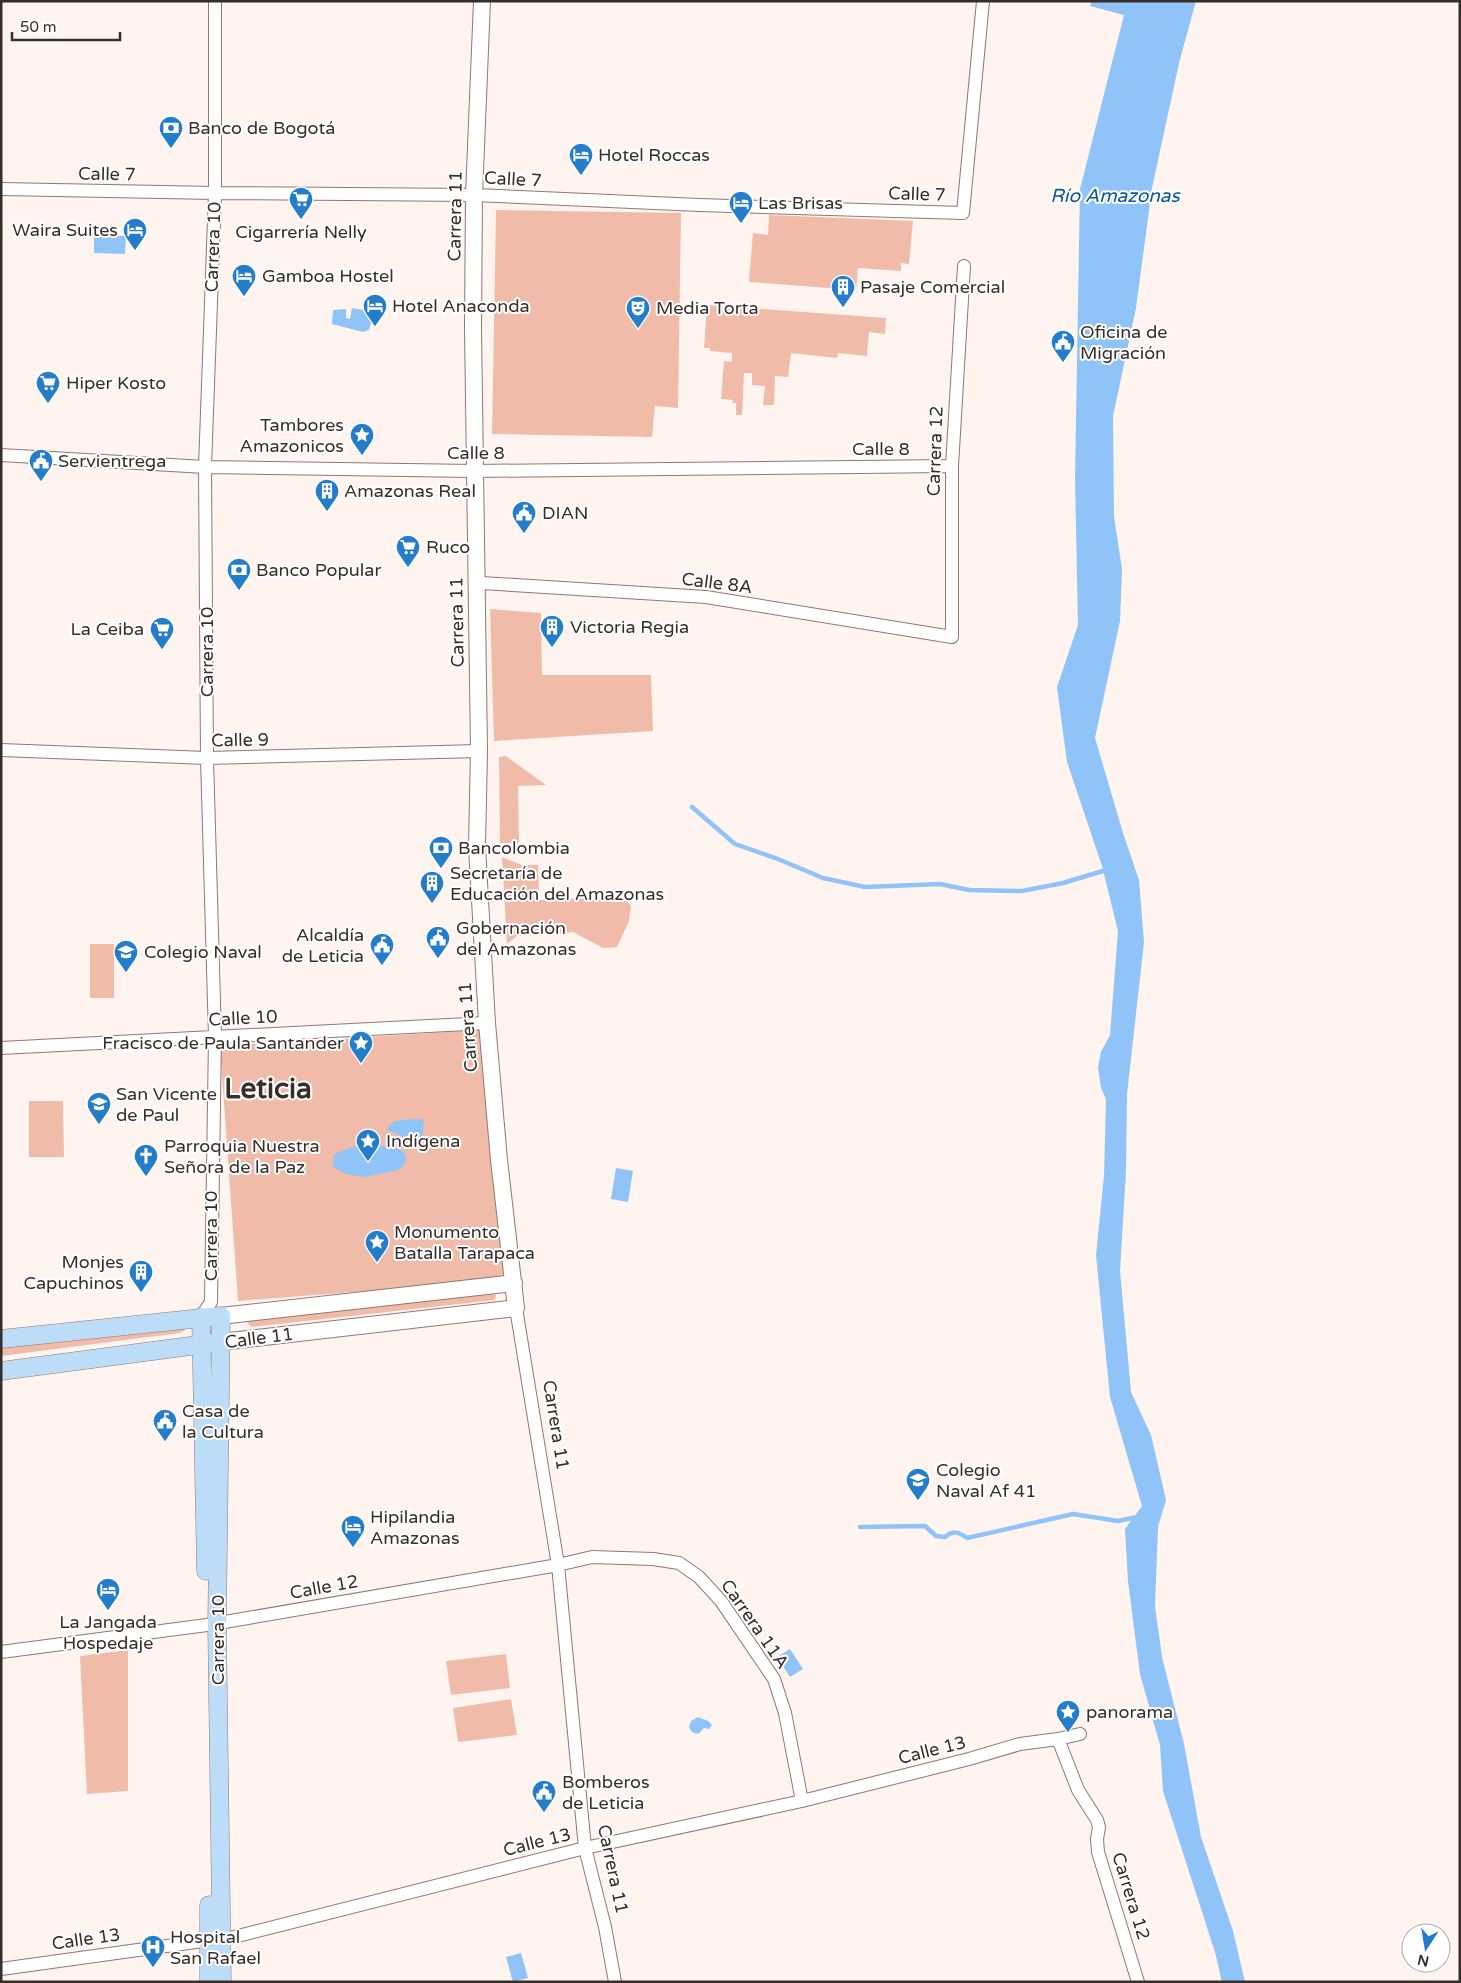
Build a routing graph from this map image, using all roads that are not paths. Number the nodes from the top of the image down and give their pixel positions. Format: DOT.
graph roads {
  1 [pos="215,1"];
  2 [pos="482,1"];
  3 [pos="983,1"];
  4 [pos="1,189"];
  5 [pos="215,193"];
  6 [pos="474,195"];
  7 [pos="964,266"];
  8 [pos="1,455"];
  9 [pos="952,466"];
  10 [pos="205,467"];
  11 [pos="474,471"];
  12 [pos="477,579"];
  13 [pos="952,637"];
  14 [pos="1,750"];
  15 [pos="479,751"];
  16 [pos="207,758"];
  17 [pos="487,1023"];
  18 [pos="215,1037"];
  19 [pos="1,1048"];
  20 [pos="514,1282"];
  21 [pos="516,1308"];
  22 [pos="216,1309"];
  23 [pos="201,1318"];
  24 [pos="1,1339"];
  25 [pos="221,1342"];
  26 [pos="203,1344"];
  27 [pos="1,1371"];
  28 [pos="653,1559"];
  29 [pos="558,1565"];
  30 [pos="212,1624"];
  31 [pos="1,1652"];
  32 [pos="1080,1734"];
  33 [pos="1058,1739"];
  34 [pos="802,1801"];
  35 [pos="585,1848"];
  36 [pos="216,1940"];
  37 [pos="1,1969"];
  38 [pos="209,1982"];
  39 [pos="222,1982"];
  40 [pos="614,1982"];
  41 [pos="1138,1982"];
  1 -- 5 [label="street, Carrera 10"];
  2 -- 6 [label="street, Carrera 11"];
  3 -- 6 [label="street, Calle 7"];
  4 -- 5 [label="street, Calle 7"];
  5 -- 6 [label="street, Calle 7"];
  5 -- 10 [label="street, Carrera 10"];
  6 -- 11 [label="street, Carrera 11"];
  7 -- 9 [label="street, Carrera 12"];
  8 -- 10 [label="street, Calle 8"];
  9 -- 11 [label="street, Calle 8"];
  9 -- 13 [label="street, Carrera 12"];
  10 -- 11 [label="street, Calle 8"];
  10 -- 16 [label="street, Carrera 10"];
  11 -- 12 [label="street, Carrera 11"];
  12 -- 13 [label="street, Calle 8A"];
  12 -- 15 [label="street, Carrera 11"];
  14 -- 16 [label="street, Calle 9"];
  15 -- 16 [label="street, Calle 9"];
  15 -- 17 [label="street, Carrera 11"];
  16 -- 18 [label="street, Carrera 10"];
  17 -- 18 [label="street, Calle 10"];
  17 -- 20 [label="street, Carrera 11"];
  18 -- 19 [label="street, Calle 10"];
  18 -- 22 [label="street, Carrera 10"];
  20 -- 21 [label="street, Carrera 11"];
  20 -- 22 [label="street, Calle 11"];
  21 -- 25 [label="street, Calle 11"];
  21 -- 29 [label="street, Carrera 11"];
  22 -- 23 [label="main road, Calle 11"];
  22 -- 25 [label="main road, Carrera 10"];
  23 -- 24 [label="main road, Calle 11"];
  23 -- 26 [label="main road, Carrera 10"];
  25 -- 26 [label="main road, Calle 11"];
  25 -- 30 [label="main road, Carrera 10"];
  26 -- 27 [label="main road, Calle 11"];
  26 -- 30 [label="main road, Carrera 10"];
  28 -- 29 [label="street, Calle 12"];
  28 -- 34 [label="street, Carrera 11A"];
  29 -- 30 [label="street, Calle 12"];
  29 -- 35 [label="street, Carrera 11"];
  30 -- 31 [label="street, Calle 12"];
  30 -- 36 [label="main road, Carrera 10"];
  32 -- 33 [label="street, Calle 13"];
  33 -- 34 [label="street, Calle 13"];
  33 -- 41 [label="street, Carrera 12"];
  34 -- 35 [label="street, Calle 13"];
  35 -- 36 [label="street, Calle 13"];
  35 -- 40 [label="street, Carrera 11"];
  36 -- 37 [label="street, Calle 13"];
  36 -- 38 [label="main road, Carrera 10"];
  36 -- 39 [label="main road, Carrera 10"];
}
